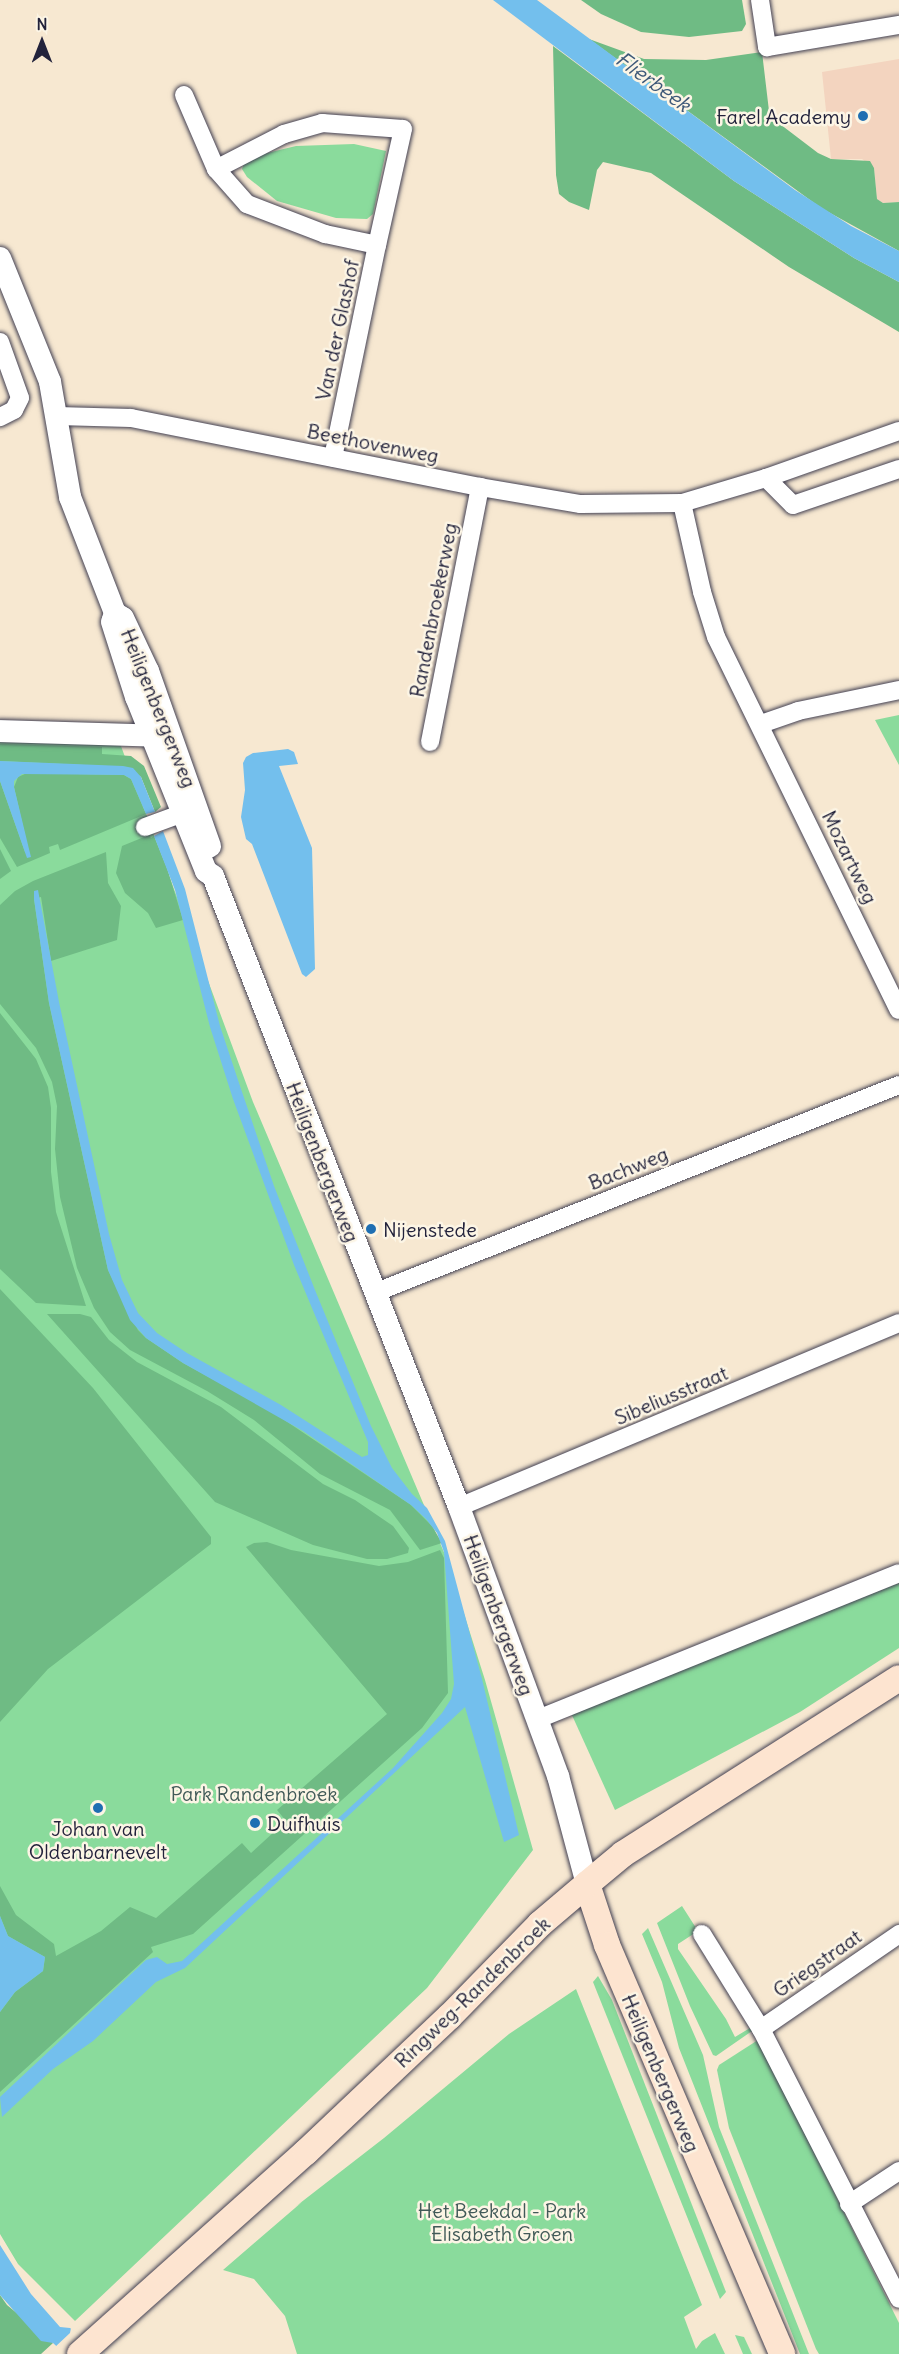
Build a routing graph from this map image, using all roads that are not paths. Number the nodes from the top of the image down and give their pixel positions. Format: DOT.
graph roads {
  1 [pos="760,0"];
  2 [pos="899,25"];
  3 [pos="184,95"];
  4 [pos="216,170"];
  5 [pos="377,245"];
  6 [pos="0,258"];
  7 [pos="0,342"];
  8 [pos="7,413"];
  9 [pos="57,416"];
  10 [pos="899,431"];
  11 [pos="333,458"];
  12 [pos="899,468"];
  13 [pos="766,478"];
  14 [pos="480,487"];
  15 [pos="682,503"];
  16 [pos="899,690"];
  17 [pos="761,724"];
  18 [pos="0,731"];
  19 [pos="161,736"];
  20 [pos="430,742"];
  21 [pos="182,813"];
  22 [pos="145,827"];
  23 [pos="899,1010"];
  24 [pos="899,1084"];
  25 [pos="374,1293"];
  26 [pos="899,1323"];
  27 [pos="459,1507"];
  28 [pos="899,1573"];
  29 [pos="899,1678"];
  30 [pos="538,1719"];
  31 [pos="587,1884"];
  32 [pos="702,1934"];
  33 [pos="899,1934"];
  34 [pos="761,2030"];
  35 [pos="899,2171"];
  36 [pos="849,2204"];
  37 [pos="899,2299"];
  38 [pos="86,2349"];
  39 [pos="782,2354"];
  1 -- 2 [label="street"];
  3 -- 4 [label="street, Van der Glashof"];
  4 -- 5 [label="street, Van der Glashof"];
  4 -- 5 [label="street, Van der Glashof"];
  5 -- 11 [label="street, Van der Glashof"];
  6 -- 9 [label="street, Heiligenbergerweg"];
  7 -- 8 [label="street"];
  9 -- 11 [label="street, Beethovenweg"];
  9 -- 19 [label="street, Heiligenbergerweg"];
  10 -- 13 [label="street, Beethovenweg"];
  11 -- 14 [label="street, Beethovenweg"];
  12 -- 13 [label="street"];
  13 -- 15 [label="street, Beethovenweg"];
  14 -- 15 [label="street, Beethovenweg"];
  14 -- 20 [label="street, Randenbroekerweg"];
  15 -- 17 [label="street"];
  16 -- 17 [label="street"];
  17 -- 23 [label="street, Mozartweg"];
  18 -- 19 [label="street"];
  19 -- 21 [label="street, Heiligenbergerweg"];
  21 -- 22 [label="street"];
  21 -- 25 [label="street, Heiligenbergerweg"];
  24 -- 25 [label="street, Bachweg"];
  25 -- 27 [label="street, Heiligenbergerweg"];
  26 -- 27 [label="street, Sibeliusstraat"];
  27 -- 30 [label="street, Heiligenbergerweg"];
  28 -- 30 [label="street"];
  29 -- 31 [label="main road, Ringweg-Randenbroek"];
  30 -- 31 [label="street, Heiligenbergerweg"];
  31 -- 38 [label="main road, Ringweg-Randenbroek"];
  31 -- 39 [label="main road, Heiligenbergerweg"];
  32 -- 34 [label="street"];
  33 -- 34 [label="street, Griegstraat"];
  34 -- 36 [label="street"];
  35 -- 36 [label="street"];
  36 -- 37 [label="street"];
}
